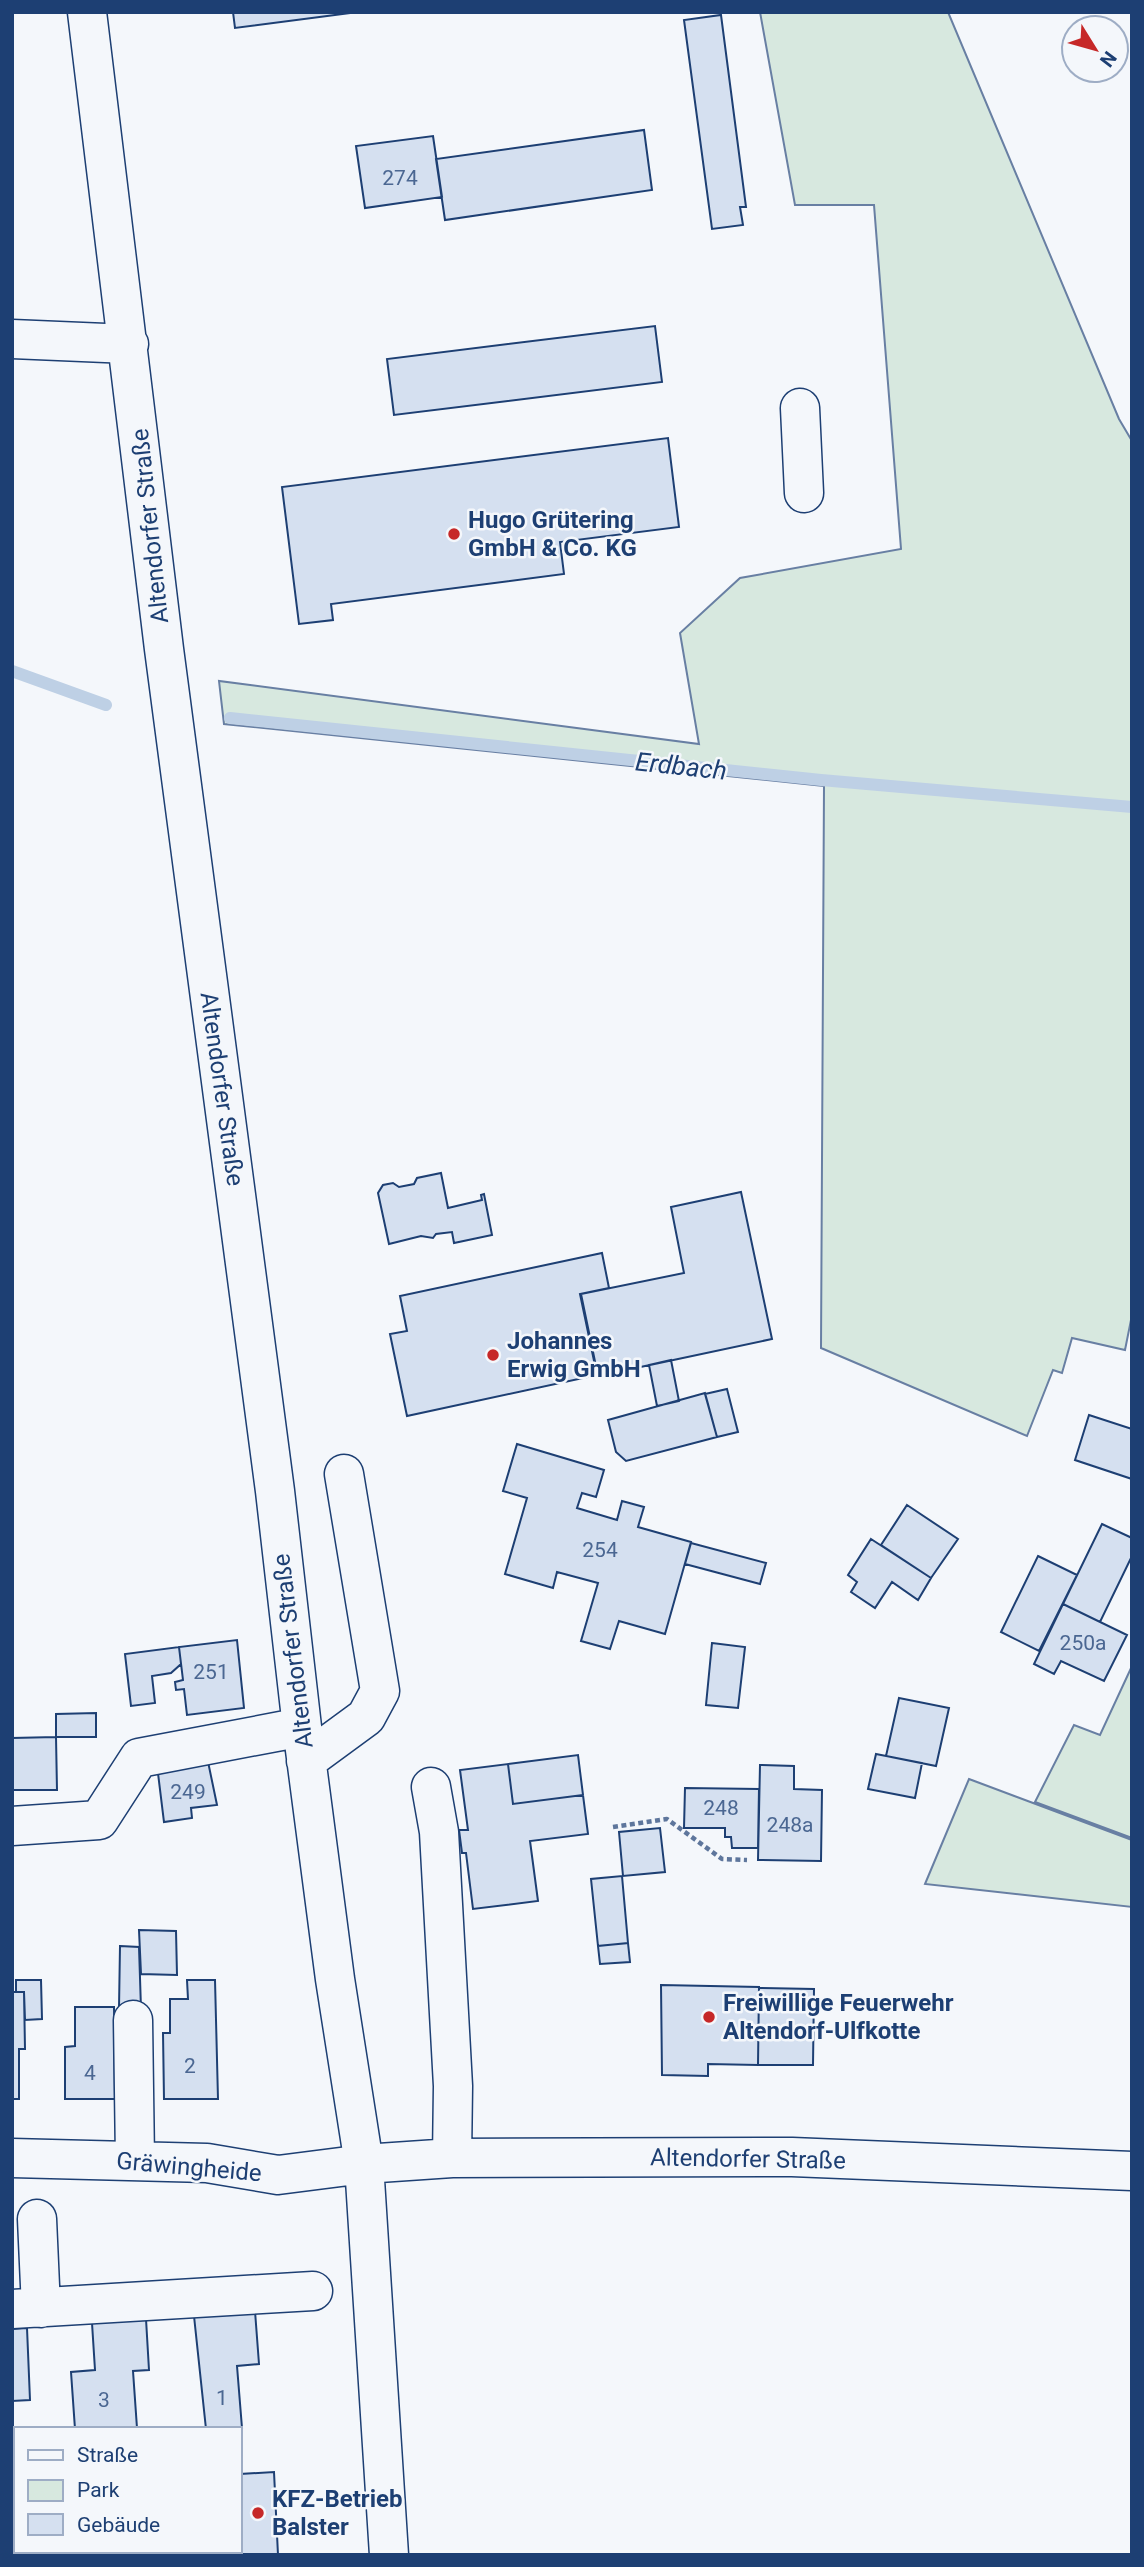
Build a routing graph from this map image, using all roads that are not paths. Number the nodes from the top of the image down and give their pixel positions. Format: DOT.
graph roads {
  1 [pos="87,12"];
  2 [pos="12,339"];
  3 [pos="129,344"];
  4 [pos="800,408"];
  5 [pos="804,493"];
  6 [pos="344,1474"];
  7 [pos="304,1744"];
  8 [pos="431,1787"];
  9 [pos="12,1826"];
  10 [pos="133,2020"];
  11 [pos="12,2158"];
  12 [pos="452,2158"];
  13 [pos="135,2160"];
  14 [pos="364,2164"];
  15 [pos="1132,2171"];
  16 [pos="37,2219"];
  17 [pos="313,2291"];
  18 [pos="27,2308"];
  19 [pos="389,2555"];
  1 -- 3 [label="street, Altendorfer Straße"];
  2 -- 3 [label="street"];
  3 -- 7 [label="street, Altendorfer Straße"];
  4 -- 5 [label="street"];
  6 -- 7 [label="street"];
  7 -- 9 [label="street"];
  7 -- 14 [label="street, Altendorfer Straße"];
  8 -- 12 [label="street"];
  10 -- 13 [label="street"];
  11 -- 13 [label="street, Gräwingheide"];
  12 -- 14 [label="street, Altendorfer Straße"];
  12 -- 15 [label="street, Altendorfer Straße"];
  13 -- 14 [label="street, Gräwingheide"];
  14 -- 19 [label="street, Altendorfer Straße"];
  16 -- 18 [label="street"];
  17 -- 18 [label="street"];
}
